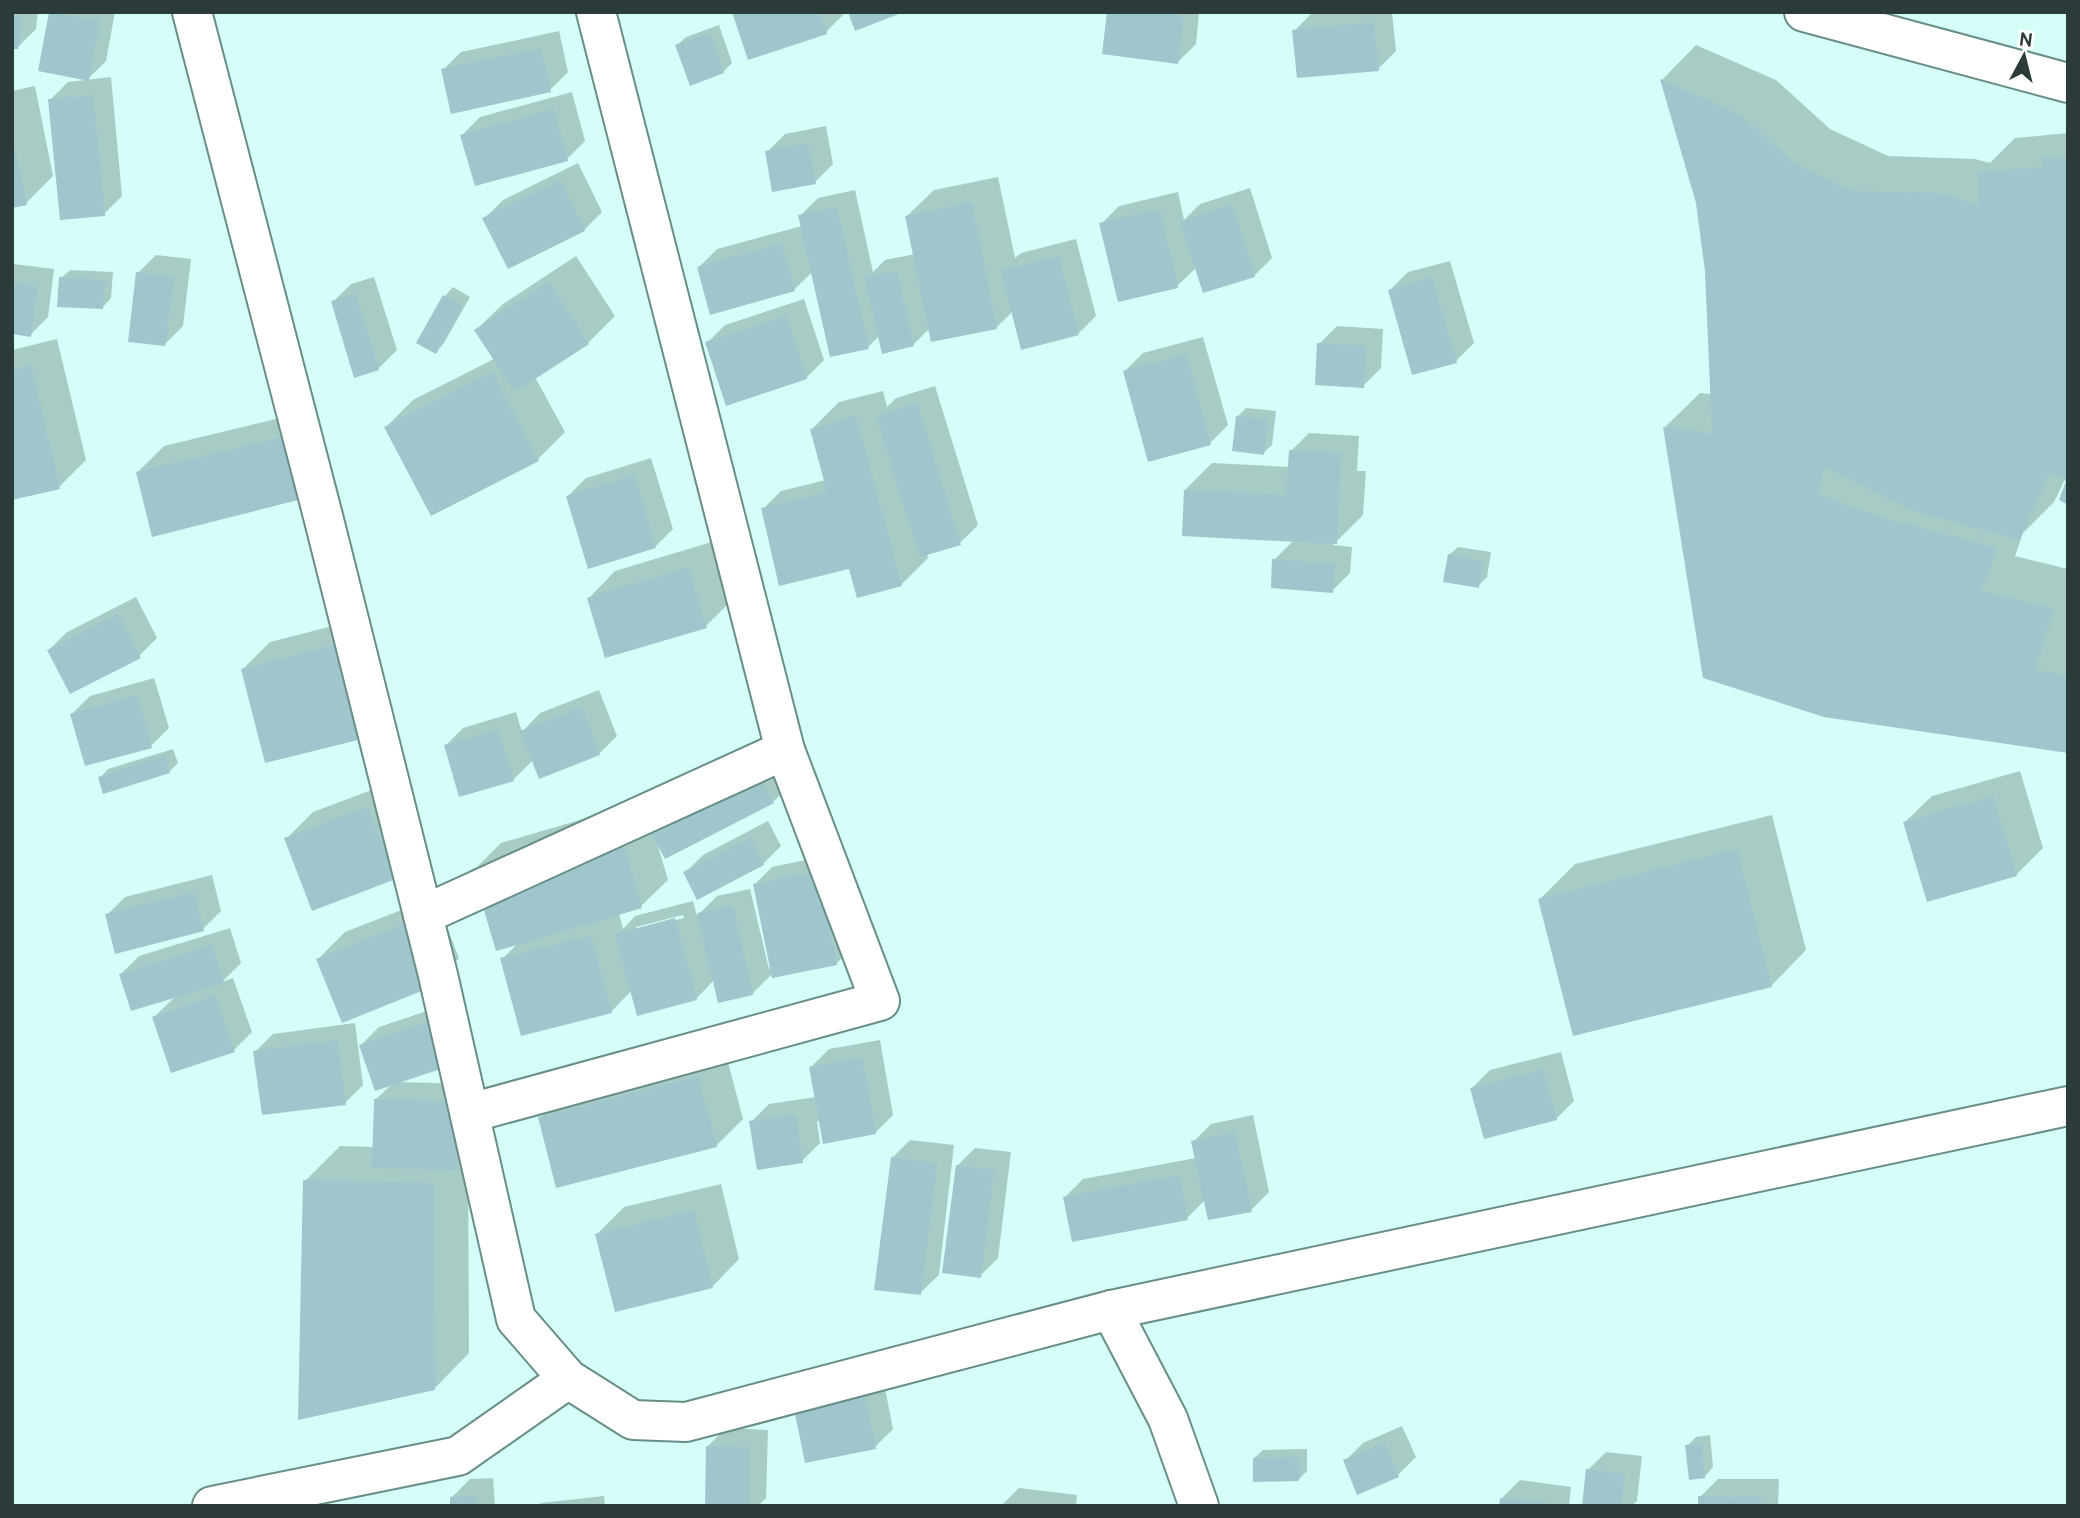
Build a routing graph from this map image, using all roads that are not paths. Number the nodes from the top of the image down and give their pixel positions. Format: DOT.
graph roads {
  1 [pos="192,12"];
  2 [pos="596,12"];
  3 [pos="1804,12"];
  4 [pos="2068,83"];
  5 [pos="785,750"];
  6 [pos="423,915"];
  7 [pos="2068,1106"];
  8 [pos="470,1113"];
  9 [pos="1111,1310"];
  10 [pos="568,1379"];
  11 [pos="212,1506"];
  12 [pos="1199,1506"];
  1 -- 6 [label="street"];
  2 -- 5 [label="street"];
  3 -- 4 [label="street"];
  5 -- 6 [label="street"];
  5 -- 8 [label="street"];
  6 -- 8 [label="street"];
  7 -- 9 [label="street"];
  8 -- 10 [label="street"];
  9 -- 10 [label="street"];
  9 -- 12 [label="street"];
  10 -- 11 [label="street"];
}
